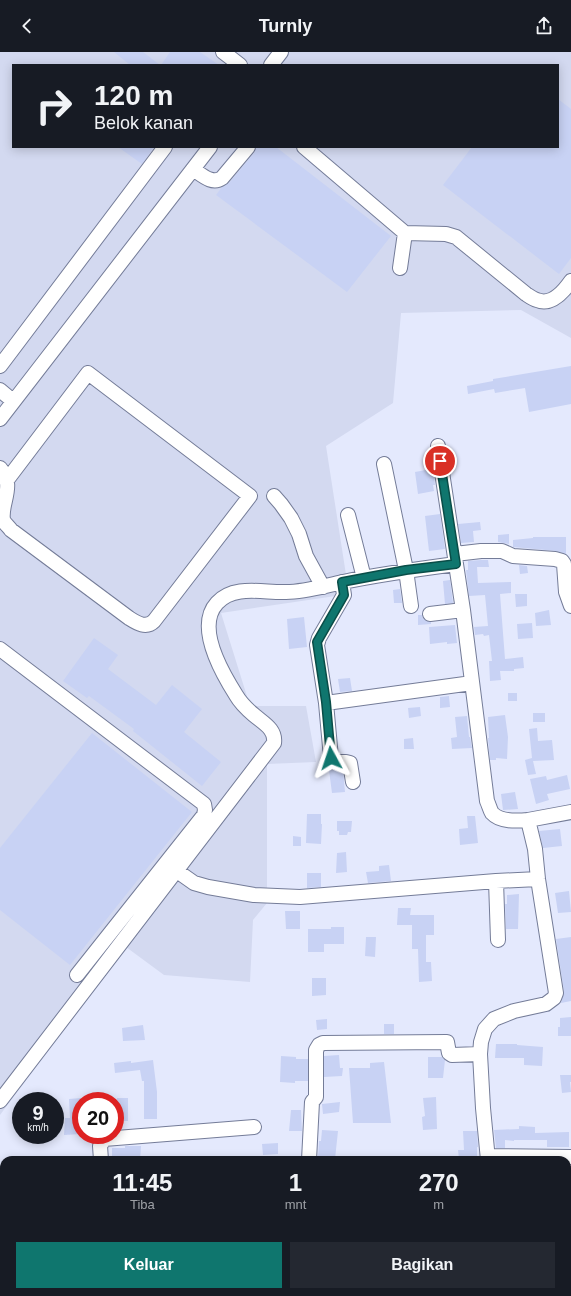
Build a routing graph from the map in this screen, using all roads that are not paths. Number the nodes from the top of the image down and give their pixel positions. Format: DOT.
graph roads {
  1 [pos="282,52"];
  2 [pos="272,64"];
  3 [pos="164,148"];
  4 [pos="209,148"];
  5 [pos="247,148"];
  6 [pos="305,148"];
  7 [pos="193,169"];
  8 [pos="405,233"];
  9 [pos="400,268"];
  10 [pos="571,281"];
  11 [pos="0,366"];
  12 [pos="0,390"];
  13 [pos="13,401"];
  14 [pos="0,419"];
  15 [pos="438,446"];
  16 [pos="384,464"];
  17 [pos="0,468"];
  18 [pos="7,480"];
  19 [pos="274,496"];
  20 [pos="348,515"];
  21 [pos="456,559"];
  22 [pos="406,570"];
  23 [pos="364,578"];
  24 [pos="342,582"];
  25 [pos="323,587"];
  26 [pos="411,606"];
  27 [pos="571,606"];
  28 [pos="463,610"];
  29 [pos="430,614"];
  30 [pos="0,648"];
  31 [pos="472,683"];
  32 [pos="326,702"];
  33 [pos="353,782"];
  34 [pos="571,812"];
  35 [pos="528,820"];
  36 [pos="177,871"];
  37 [pos="538,879"];
  38 [pos="496,881"];
  39 [pos="498,940"];
  40 [pos="77,975"];
  41 [pos="480,1054"];
  42 [pos="0,1101"];
  43 [pos="254,1127"];
  44 [pos="101,1156"];
  45 [pos="309,1156"];
  46 [pos="488,1156"];
  47 [pos="446,1296"];
  48 [pos="468,1296"];
  1 -- 2 [label="street"];
  3 -- 11 [label="street"];
  4 -- 7 [label="street"];
  5 -- 7 [label="street"];
  6 -- 8 [label="street"];
  7 -- 13 [label="street"];
  8 -- 9 [label="street"];
  8 -- 10 [label="street"];
  12 -- 13 [label="street"];
  13 -- 14 [label="street"];
  15 -- 21 [label="street"];
  16 -- 22 [label="street"];
  17 -- 18 [label="street"];
  18 -- 18 [label="street"];
  19 -- 25 [label="street"];
  20 -- 23 [label="street"];
  21 -- 22 [label="street"];
  21 -- 27 [label="street"];
  21 -- 28 [label="street"];
  22 -- 23 [label="street"];
  22 -- 26 [label="street"];
  23 -- 24 [label="street"];
  24 -- 25 [label="street"];
  24 -- 32 [label="street"];
  25 -- 36 [label="street"];
  28 -- 29 [label="street"];
  28 -- 31 [label="street"];
  30 -- 40 [label="street"];
  31 -- 32 [label="street"];
  31 -- 35 [label="street"];
  32 -- 33 [label="street"];
  34 -- 35 [label="street"];
  35 -- 37 [label="street"];
  36 -- 38 [label="street"];
  36 -- 42 [label="street"];
  37 -- 38 [label="street"];
  37 -- 41 [label="street"];
  38 -- 39 [label="street"];
  41 -- 45 [label="street"];
  41 -- 46 [label="street"];
  43 -- 44 [label="street"];
  47 -- 48 [label="street"];
}
